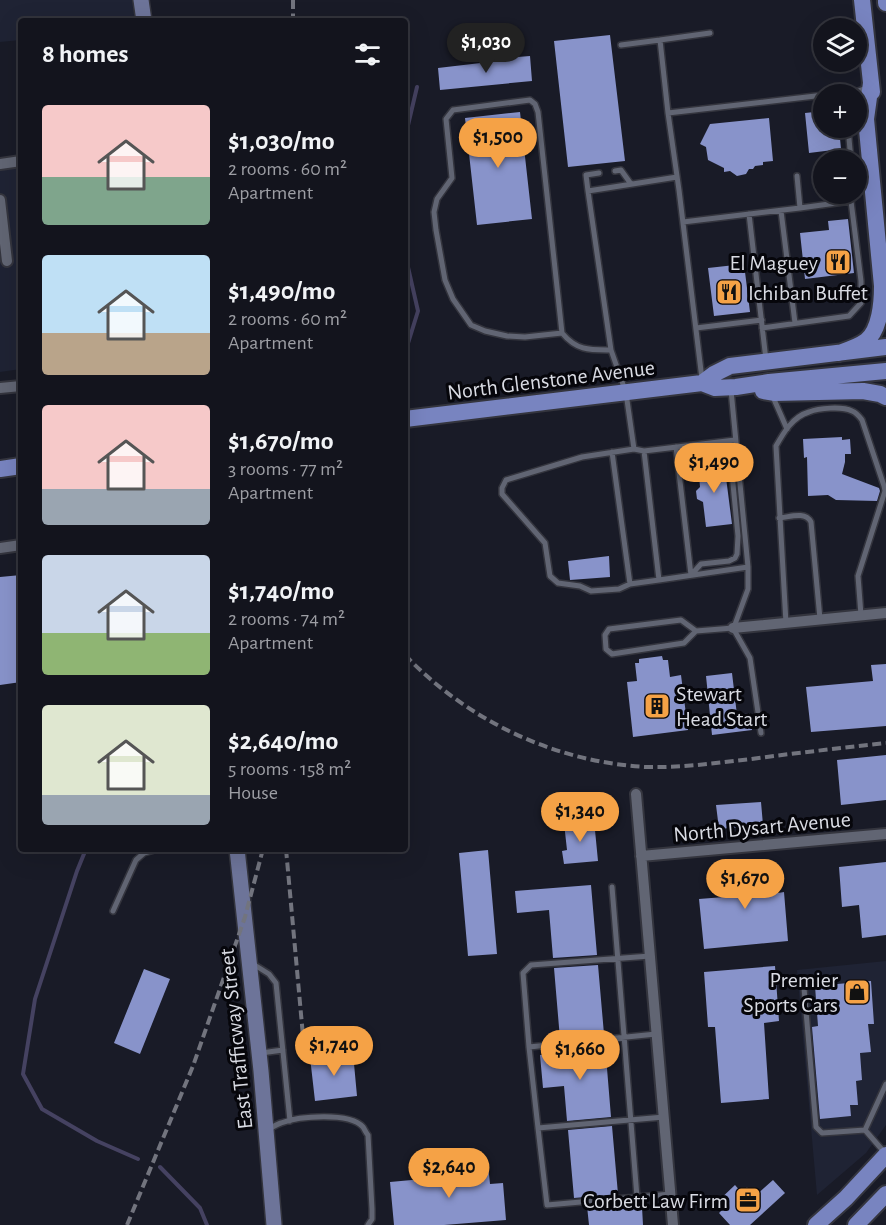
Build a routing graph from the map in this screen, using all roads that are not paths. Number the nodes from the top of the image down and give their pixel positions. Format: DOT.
graph roads {
  1 [pos="141,0"];
  2 [pos="862,0"];
  3 [pos="144,18"];
  4 [pos="710,33"];
  5 [pos="660,40"];
  6 [pos="621,45"];
  7 [pos="871,83"];
  8 [pos="867,87"];
  9 [pos="813,96"];
  10 [pos="668,113"];
  11 [pos="18,161"];
  12 [pos="0,164"];
  13 [pos="615,171"];
  14 [pos="599,173"];
  15 [pos="797,176"];
  16 [pos="677,177"];
  17 [pos="631,184"];
  18 [pos="588,191"];
  19 [pos="0,200"];
  20 [pos="829,204"];
  21 [pos="851,204"];
  22 [pos="800,208"];
  23 [pos="781,211"];
  24 [pos="749,214"];
  25 [pos="683,222"];
  26 [pos="886,226"];
  27 [pos="8,261"];
  28 [pos="762,320"];
  29 [pos="795,323"];
  30 [pos="696,328"];
  31 [pos="762,328"];
  32 [pos="562,333"];
  33 [pos="886,347"];
  34 [pos="611,350"];
  35 [pos="838,353"];
  36 [pos="766,362"];
  37 [pos="886,371"];
  38 [pos="702,383"];
  39 [pos="18,386"];
  40 [pos="733,387"];
  41 [pos="0,388"];
  42 [pos="769,388"];
  43 [pos="626,393"];
  44 [pos="886,397"];
  45 [pos="408,419"];
  46 [pos="787,429"];
  47 [pos="735,440"];
  48 [pos="676,447"];
  49 [pos="634,449"];
  50 [pos="644,451"];
  51 [pos="612,452"];
  52 [pos="737,454"];
  53 [pos="18,466"];
  54 [pos="0,469"];
  55 [pos="779,518"];
  56 [pos="18,545"];
  57 [pos="0,548"];
  58 [pos="748,567"];
  59 [pos="691,575"];
  60 [pos="659,580"];
  61 [pos="630,584"];
  62 [pos="886,613"];
  63 [pos="861,615"];
  64 [pos="820,619"];
  65 [pos="786,623"];
  66 [pos="733,628"];
  67 [pos="696,631"];
  68 [pos="760,733"];
  69 [pos="636,794"];
  70 [pos="886,834"];
  71 [pos="148,852"];
  72 [pos="237,852"];
  73 [pos="641,856"];
  74 [pos="612,887"];
  75 [pos="113,911"];
  76 [pos="650,956"];
  77 [pos="618,958"];
  78 [pos="250,962"];
  79 [pos="804,988"];
  80 [pos="657,1034"];
  81 [pos="624,1038"];
  82 [pos="529,1047"];
  83 [pos="283,1050"];
  84 [pos="259,1053"];
  85 [pos="886,1084"];
  86 [pos="664,1117"];
  87 [pos="631,1120"];
  88 [pos="290,1121"];
  89 [pos="538,1128"];
  90 [pos="266,1130"];
  91 [pos="865,1130"];
  92 [pos="886,1155"];
  93 [pos="670,1194"];
  94 [pos="886,1194"];
  95 [pos="637,1197"];
  96 [pos="274,1225"];
  97 [pos="368,1225"];
  98 [pos="673,1225"];
  99 [pos="816,1225"];
  100 [pos="856,1225"];
  1 -- 3 [label="main road"];
  2 -- 7 [label="main road"];
  4 -- 5 [label="lane"];
  5 -- 6 [label="lane"];
  5 -- 10 [label="lane"];
  7 -- 8 [label="lane"];
  7 -- 26 [label="main road"];
  7 -- 35 [label="main road"];
  9 -- 10 [label="lane"];
  10 -- 16 [label="lane"];
  11 -- 12 [label="street"];
  13 -- 17 [label="lane"];
  14 -- 18 [label="lane"];
  15 -- 22 [label="lane"];
  16 -- 17 [label="lane"];
  16 -- 25 [label="lane"];
  17 -- 18 [label="lane"];
  18 -- 34 [label="lane"];
  19 -- 27 [label="street"];
  20 -- 22 [label="lane"];
  21 -- 29 [label="lane"];
  22 -- 23 [label="lane"];
  23 -- 24 [label="lane"];
  23 -- 29 [label="lane"];
  24 -- 25 [label="lane"];
  24 -- 28 [label="lane"];
  25 -- 30 [label="lane"];
  28 -- 30 [label="lane"];
  28 -- 31 [label="lane"];
  29 -- 31 [label="lane"];
  30 -- 38 [label="lane"];
  31 -- 36 [label="lane"];
  32 -- 32 [label="lane"];
  32 -- 34 [label="lane"];
  33 -- 35 [label="main road, North Glenstone Avenue"];
  34 -- 43 [label="lane"];
  35 -- 36 [label="main road, North Glenstone Avenue"];
  36 -- 38 [label="main road, North Glenstone Avenue"];
  37 -- 42 [label="main road"];
  38 -- 40 [label="main road, North Glenstone Avenue"];
  38 -- 43 [label="main road, North Glenstone Avenue"];
  39 -- 41 [label="street"];
  40 -- 42 [label="main road, North Glenstone Avenue"];
  40 -- 47 [label="lane"];
  42 -- 44 [label="main road"];
  42 -- 46 [label="lane"];
  43 -- 45 [label="main road, North Glenstone Avenue"];
  43 -- 49 [label="lane"];
  46 -- 55 [label="lane"];
  46 -- 63 [label="lane"];
  47 -- 48 [label="lane"];
  47 -- 52 [label="lane"];
  48 -- 50 [label="lane"];
  48 -- 59 [label="lane"];
  49 -- 50 [label="lane"];
  49 -- 51 [label="lane"];
  50 -- 60 [label="lane"];
  51 -- 61 [label="lane"];
  51 -- 61 [label="lane"];
  52 -- 58 [label="lane"];
  52 -- 59 [label="lane"];
  53 -- 54 [label="main road"];
  55 -- 64 [label="lane"];
  55 -- 65 [label="lane"];
  56 -- 57 [label="street"];
  58 -- 59 [label="lane"];
  58 -- 66 [label="lane"];
  59 -- 60 [label="lane"];
  60 -- 61 [label="lane"];
  62 -- 63 [label="street"];
  63 -- 64 [label="street"];
  64 -- 65 [label="street"];
  65 -- 66 [label="street"];
  66 -- 67 [label="lane"];
  66 -- 68 [label="lane"];
  67 -- 67 [label="lane"];
  69 -- 73 [label="street"];
  70 -- 73 [label="street, North Dysart Avenue"];
  71 -- 75 [label="lane"];
  72 -- 78 [label="main road, East Trafficway Street"];
  73 -- 76 [label="street"];
  74 -- 77 [label="lane"];
  76 -- 77 [label="lane"];
  76 -- 80 [label="street"];
  77 -- 81 [label="lane"];
  77 -- 82 [label="lane"];
  78 -- 83 [label="lane"];
  78 -- 84 [label="main road, East Trafficway Street"];
  79 -- 91 [label="lane"];
  80 -- 81 [label="lane"];
  80 -- 86 [label="street"];
  81 -- 82 [label="lane"];
  81 -- 87 [label="lane"];
  82 -- 89 [label="lane"];
  83 -- 84 [label="lane"];
  83 -- 88 [label="lane"];
  84 -- 90 [label="main road, East Trafficway Street"];
  85 -- 91 [label="lane"];
  86 -- 87 [label="lane"];
  86 -- 93 [label="street"];
  87 -- 89 [label="lane"];
  87 -- 95 [label="lane"];
  88 -- 90 [label="lane"];
  88 -- 97 [label="lane"];
  89 -- 95 [label="lane"];
  90 -- 96 [label="main road, East Trafficway Street"];
  91 -- 92 [label="lane"];
  92 -- 99 [label="main road"];
  93 -- 95 [label="lane"];
  93 -- 98 [label="street"];
  94 -- 100 [label="main road"];
}
